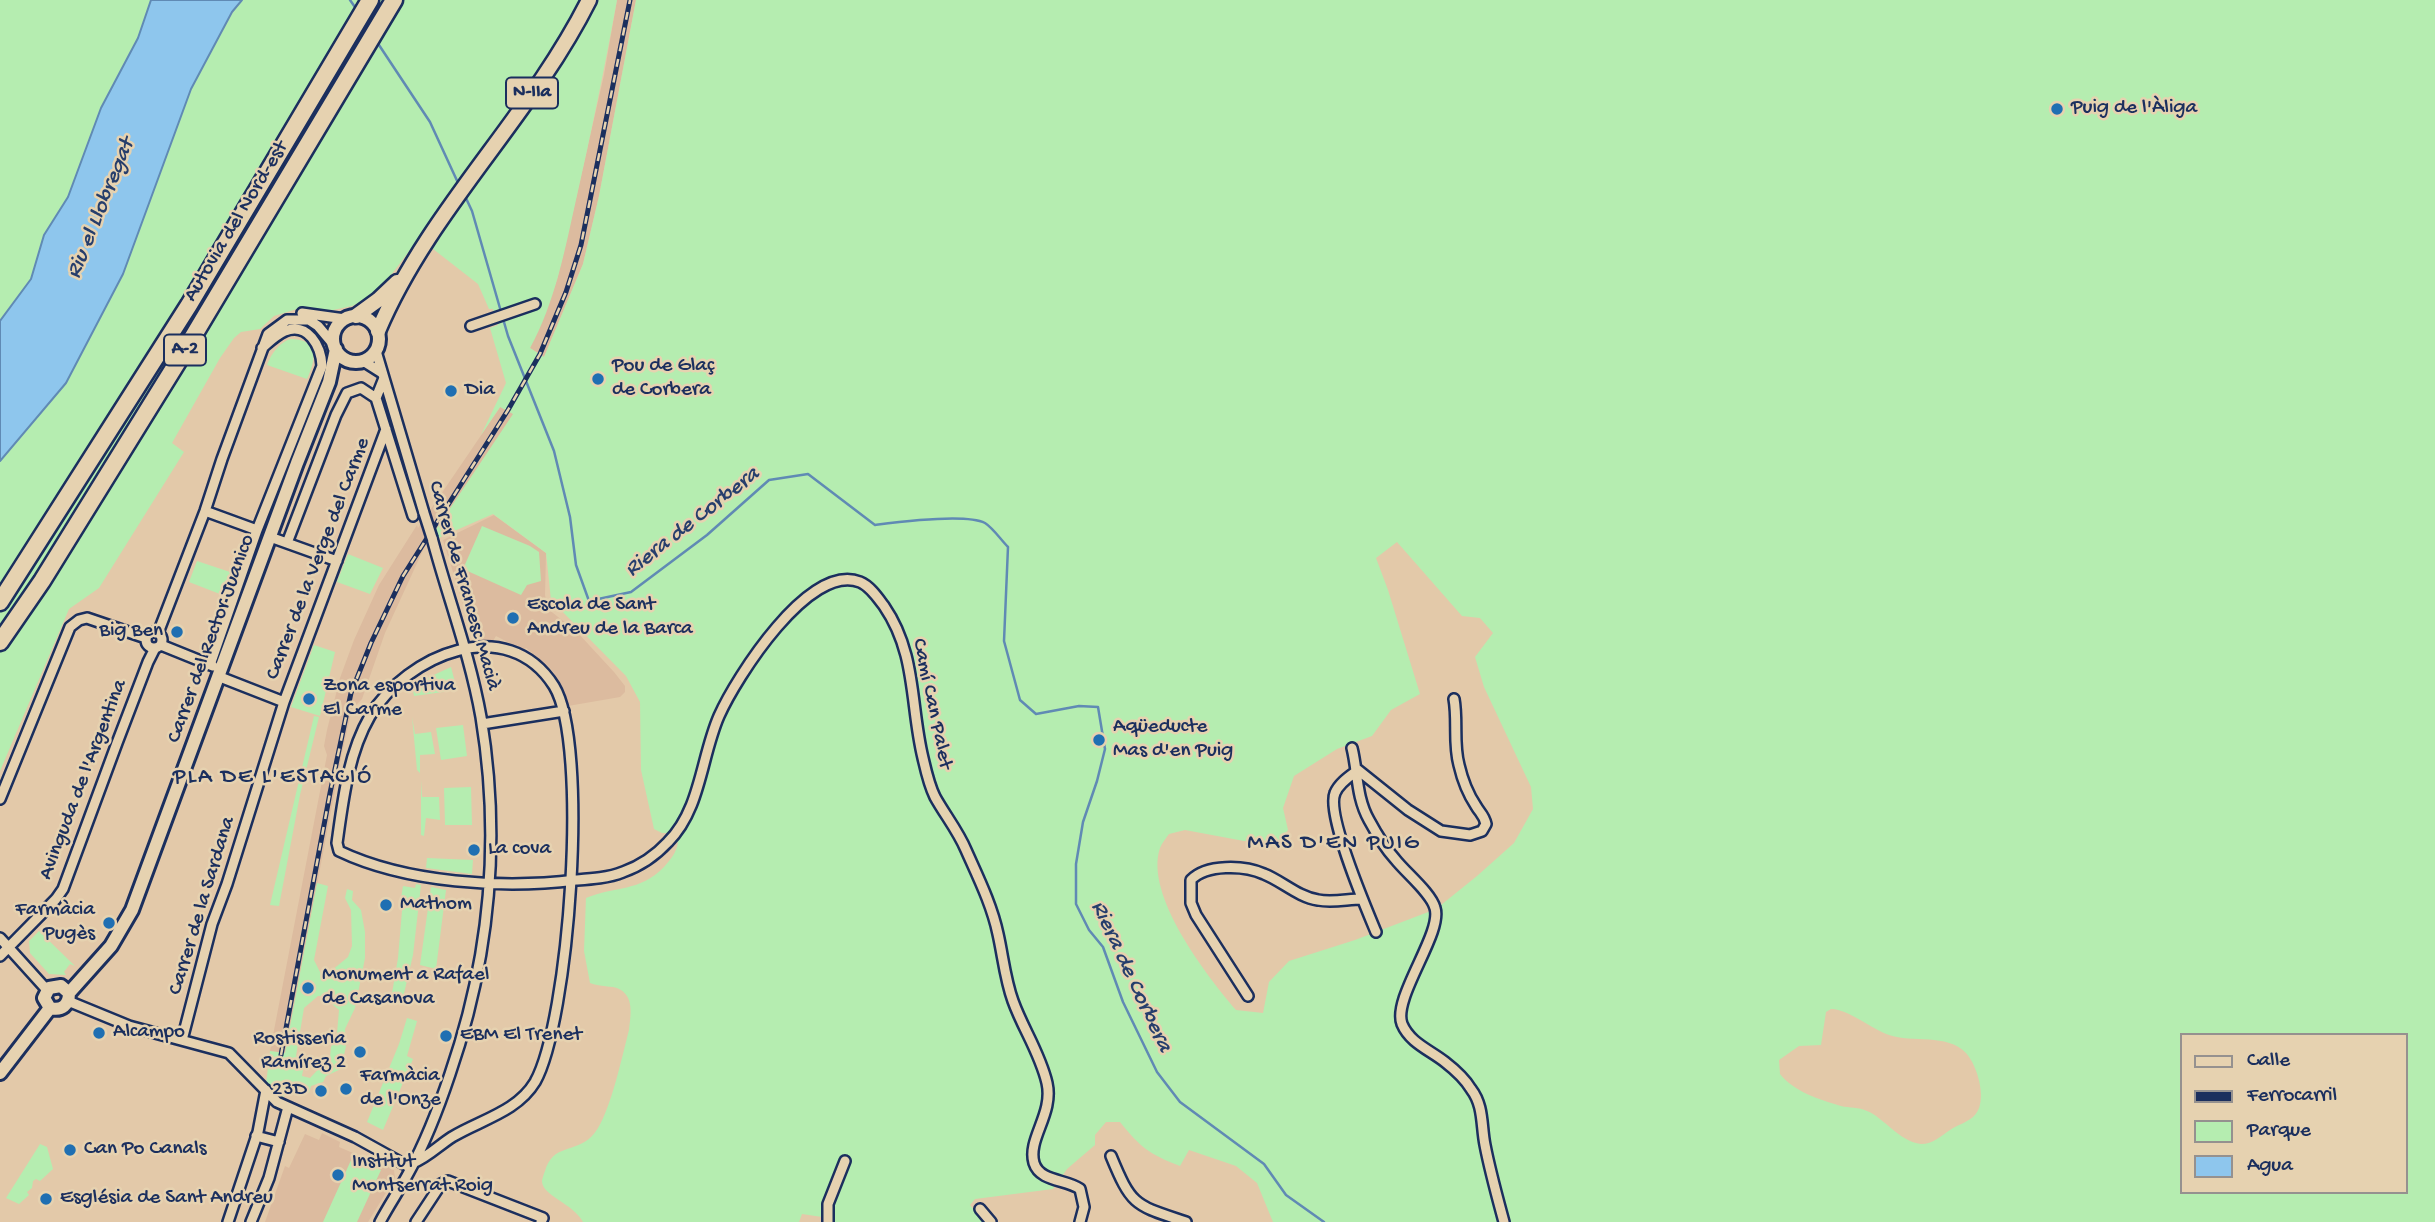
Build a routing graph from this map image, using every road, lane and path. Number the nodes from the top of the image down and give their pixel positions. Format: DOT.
graph roads {
  1 [pos="394,0"];
  2 [pos="589,0"];
  3 [pos="369,2"];
  4 [pos="405,273"];
  5 [pos="535,304"];
  6 [pos="351,317"];
  7 [pos="471,326"];
  8 [pos="378,331"];
  9 [pos="265,344"];
  10 [pos="335,347"];
  11 [pos="376,351"];
  12 [pos="360,361"];
  13 [pos="383,376"];
  14 [pos="329,382"];
  15 [pos="376,398"];
  16 [pos="386,429"];
  17 [pos="205,511"];
  18 [pos="413,516"];
  19 [pos="257,530"];
  20 [pos="270,537"];
  21 [pos="287,543"];
  22 [pos="337,561"];
  23 [pos="0,602"];
  24 [pos="158,633"];
  25 [pos="146,638"];
  26 [pos="0,642"];
  27 [pos="158,646"];
  28 [pos="466,648"];
  29 [pos="217,670"];
  30 [pos="1454,699"];
  31 [pos="284,702"];
  32 [pos="564,711"];
  33 [pos="482,724"];
  34 [pos="1352,748"];
  35 [pos="1357,770"];
  36 [pos="0,799"];
  37 [pos="571,881"];
  38 [pos="490,884"];
  39 [pos="1362,899"];
  40 [pos="1376,932"];
  41 [pos="0,938"];
  42 [pos="8,947"];
  43 [pos="0,956"];
  44 [pos="47,990"];
  45 [pos="1248,996"];
  46 [pos="68,997"];
  47 [pos="50,1008"];
  48 [pos="182,1040"];
  49 [pos="0,1073"];
  50 [pos="266,1090"];
  51 [pos="288,1107"];
  52 [pos="427,1133"];
  53 [pos="256,1136"];
  54 [pos="447,1140"];
  55 [pos="279,1142"];
  56 [pos="1111,1156"];
  57 [pos="845,1161"];
  58 [pos="412,1166"];
  59 [pos="980,1209"];
  60 [pos="228,1222"];
  61 [pos="251,1222"];
  62 [pos="380,1222"];
  63 [pos="416,1222"];
  64 [pos="541,1222"];
  65 [pos="828,1222"];
  66 [pos="991,1222"];
  67 [pos="1080,1222"];
  68 [pos="1186,1222"];
  69 [pos="1504,1222"];
  1 -- 26 [label="highway, Autovia del Nord-est / A-2"];
  2 -- 4 [label="main road, N-IIa"];
  3 -- 23 [label="highway, Autovia del Nord-est / A-2"];
  4 -- 6 [label="main road, N-IIa"];
  4 -- 8 [label="main road, N-IIa"];
  5 -- 7 [label="street"];
  6 -- 8 [label="main road"];
  6 -- 9 [label="street"];
  6 -- 10 [label="main road, N-IIa"];
  8 -- 11 [label="main road, N-IIa"];
  9 -- 10 [label="street"];
  9 -- 17 [label="street"];
  9 -- 19 [label="street, Carrer del Rector Juanico"];
  10 -- 12 [label="main road"];
  10 -- 14 [label="main road, Carrer del Rector Juanico"];
  11 -- 12 [label="main road"];
  11 -- 13 [label="street, Carrer de Francesc Macià"];
  12 -- 13 [label="street"];
  12 -- 14 [label="main road"];
  13 -- 15 [label="street"];
  13 -- 28 [label="street, Carrer de Francesc Macià, bridge"];
  14 -- 20 [label="main road, Carrer del Rector Juanico"];
  15 -- 16 [label="street, Carrer de Francesc Macià"];
  15 -- 21 [label="street, Carrer del Rector Juanico"];
  16 -- 18 [label="street, Carrer de Francesc Macià"];
  16 -- 22 [label="street, Carrer de la Verge del Carme"];
  17 -- 19 [label="street"];
  17 -- 24 [label="street"];
  19 -- 29 [label="street, Carrer del Rector Juanico"];
  20 -- 21 [label="street"];
  20 -- 29 [label="main road, Carrer del Rector Juanico"];
  21 -- 22 [label="street"];
  22 -- 31 [label="street, Carrer de la Verge del Carme"];
  24 -- 25 [label="street"];
  24 -- 27 [label="street"];
  25 -- 27 [label="street"];
  25 -- 36 [label="street"];
  27 -- 29 [label="street"];
  27 -- 42 [label="street, Avinguda de l'Argentina"];
  28 -- 32 [label="street"];
  28 -- 33 [label="street, Carrer de Francesc Macià"];
  28 -- 38 [label="street, Camí Can Palet"];
  29 -- 31 [label="street"];
  29 -- 46 [label="main road, Carrer del Rector Juanico"];
  30 -- 35 [label="street"];
  31 -- 48 [label="street, Carrer de la Sardana"];
  32 -- 33 [label="street"];
  32 -- 37 [label="street"];
  33 -- 38 [label="street, Carrer de Francesc Macià"];
  34 -- 35 [label="street"];
  35 -- 39 [label="street"];
  35 -- 69 [label="street"];
  37 -- 38 [label="street, Camí Can Palet"];
  37 -- 54 [label="street"];
  37 -- 67 [label="street, Camí Can Palet"];
  38 -- 52 [label="street, Carrer de Francesc Macià"];
  39 -- 40 [label="street"];
  39 -- 45 [label="street"];
  41 -- 42 [label="street"];
  42 -- 43 [label="street, Avinguda de l'Argentina"];
  42 -- 44 [label="street"];
  44 -- 46 [label="main road"];
  44 -- 47 [label="main road"];
  46 -- 47 [label="main road"];
  46 -- 48 [label="street"];
  47 -- 49 [label="main road"];
  48 -- 50 [label="street"];
  50 -- 51 [label="street"];
  50 -- 53 [label="street"];
  51 -- 55 [label="street"];
  51 -- 58 [label="street"];
  52 -- 54 [label="street"];
  52 -- 58 [label="street, Carrer de Francesc Macià"];
  53 -- 55 [label="street"];
  53 -- 60 [label="street"];
  54 -- 58 [label="street"];
  55 -- 61 [label="street"];
  56 -- 68 [label="street"];
  57 -- 65 [label="street"];
  58 -- 62 [label="street, Carrer de Francesc Macià"];
  59 -- 66 [label="street"];
  63 -- 64 [label="street"];
}
